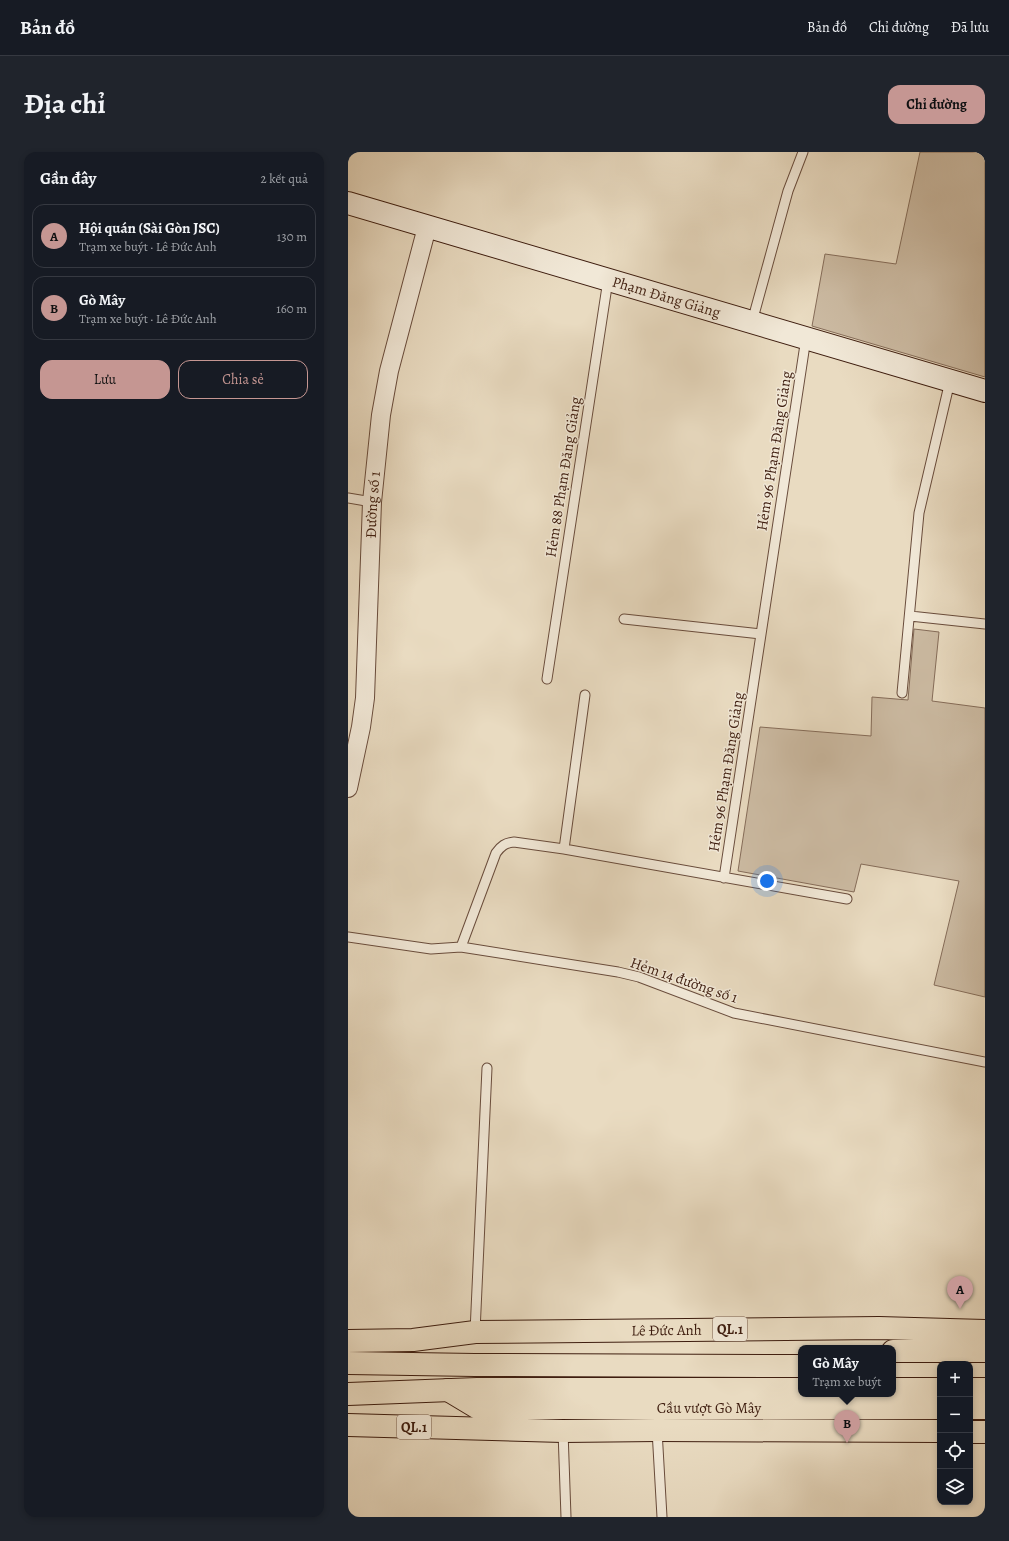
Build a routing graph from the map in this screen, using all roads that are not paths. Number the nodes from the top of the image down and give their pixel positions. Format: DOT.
graph roads {
  1 [pos="803,152"];
  2 [pos="348,203"];
  3 [pos="427,227"];
  4 [pos="608,280"];
  5 [pos="752,322"];
  6 [pos="806,338"];
  7 [pos="950,381"];
  8 [pos="985,391"];
  9 [pos="348,498"];
  10 [pos="372,502"];
  11 [pos="910,616"];
  12 [pos="624,619"];
  13 [pos="985,624"];
  14 [pos="761,634"];
  15 [pos="547,679"];
  16 [pos="902,693"];
  17 [pos="585,695"];
  18 [pos="348,788"];
  19 [pos="564,849"];
  20 [pos="724,878"];
  21 [pos="846,899"];
  22 [pos="348,937"];
  23 [pos="461,947"];
  24 [pos="985,1062"];
  25 [pos="487,1068"];
  26 [pos="985,1331"];
  27 [pos="348,1341"];
  28 [pos="475,1350"];
  29 [pos="798,1351"];
  30 [pos="896,1351"];
  31 [pos="985,1351"];
  32 [pos="348,1363"];
  33 [pos="798,1366"];
  34 [pos="896,1366"];
  35 [pos="937,1366"];
  36 [pos="973,1366"];
  37 [pos="985,1366"];
  38 [pos="798,1389"];
  39 [pos="896,1389"];
  40 [pos="937,1389"];
  41 [pos="973,1389"];
  42 [pos="985,1389"];
  43 [pos="348,1394"];
  44 [pos="478,1398"];
  45 [pos="937,1408"];
  46 [pos="973,1408"];
  47 [pos="985,1408"];
  48 [pos="348,1425"];
  49 [pos="449,1428"];
  50 [pos="657,1430"];
  51 [pos="564,1431"];
  52 [pos="937,1431"];
  53 [pos="973,1432"];
  54 [pos="985,1432"];
  55 [pos="566,1517"];
  56 [pos="662,1517"];
  1 -- 5 [label="lane"];
  2 -- 3 [label="street, Phạm Đăng Giảng"];
  3 -- 4 [label="street, Phạm Đăng Giảng"];
  3 -- 10 [label="street, Đường số 1"];
  4 -- 5 [label="street, Phạm Đăng Giảng"];
  4 -- 15 [label="lane, Hẻm 88 Phạm Đăng Giảng"];
  5 -- 6 [label="street, Phạm Đăng Giảng"];
  6 -- 7 [label="street, Phạm Đăng Giảng"];
  6 -- 14 [label="lane, Hẻm 96 Phạm Đăng Giảng"];
  7 -- 8 [label="street, Phạm Đăng Giảng"];
  7 -- 11 [label="lane"];
  9 -- 10 [label="lane"];
  10 -- 18 [label="street, Đường số 1"];
  11 -- 13 [label="lane"];
  11 -- 16 [label="lane"];
  12 -- 14 [label="lane"];
  14 -- 20 [label="lane, Hẻm 96 Phạm Đăng Giảng"];
  17 -- 19 [label="lane"];
  19 -- 20 [label="lane"];
  19 -- 23 [label="lane"];
  20 -- 21 [label="lane"];
  22 -- 23 [label="lane, Hẻm 14 đường số 1"];
  23 -- 24 [label="lane, Hẻm 14 đường số 1"];
  25 -- 28 [label="lane"];
  26 -- 28 [label="highway, Lê Đức Anh / QL.1"];
  27 -- 28 [label="highway, QL.1"];
  28 -- 29 [label="highway, QL.1"];
  28 -- 32 [label="highway, Lê Đức Anh / QL.1"];
  28 -- 33 [label="highway, QL.1"];
  30 -- 31 [label="highway"];
  34 -- 35 [label="highway"];
  36 -- 37 [label="highway"];
  38 -- 44 [label="highway, Cầu vượt Gò Mây"];
  39 -- 40 [label="highway"];
  41 -- 42 [label="highway"];
  43 -- 44 [label="highway"];
  44 -- 45 [label="highway, Cầu vượt Gò Mây"];
  44 -- 49 [label="highway, QL.1"];
  46 -- 47 [label="highway"];
  48 -- 49 [label="highway, QL.1"];
  49 -- 51 [label="highway, QL.1"];
  50 -- 51 [label="highway, QL.1"];
  50 -- 52 [label="highway, QL.1"];
  50 -- 56 [label="lane"];
  51 -- 55 [label="lane"];
  53 -- 54 [label="highway"];
}
